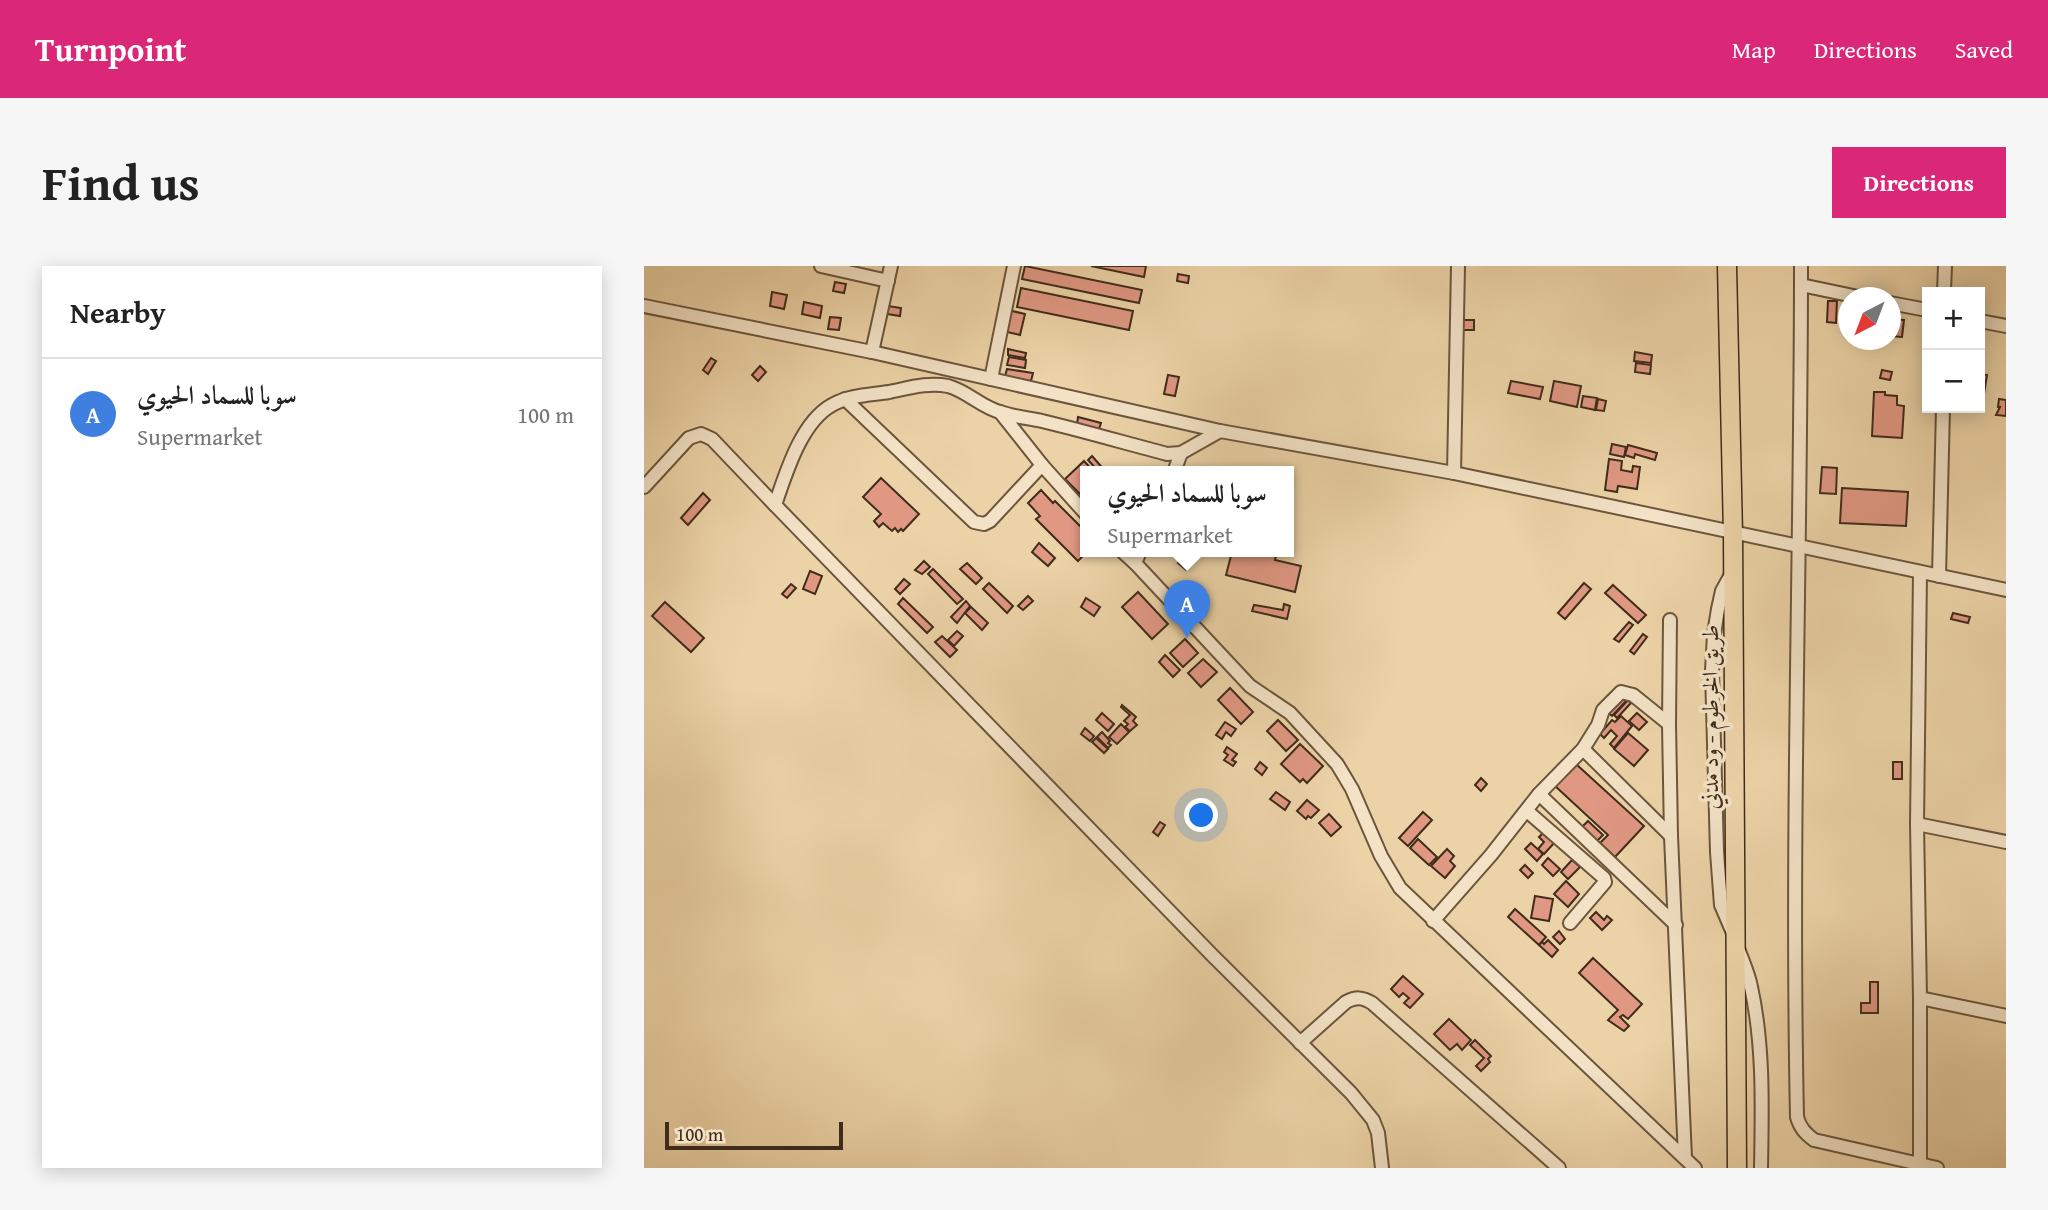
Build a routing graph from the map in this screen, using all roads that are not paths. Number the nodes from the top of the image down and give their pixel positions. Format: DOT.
graph roads {
  1 [pos="821,266"];
  2 [pos="891,266"];
  3 [pos="1014,266"];
  4 [pos="1458,266"];
  5 [pos="1727,266"];
  6 [pos="1801,266"];
  7 [pos="1945,266"];
  8 [pos="888,281"];
  9 [pos="1801,285"];
  10 [pos="1944,287"];
  11 [pos="1838,293"];
  12 [pos="1901,305"];
  13 [pos="644,306"];
  14 [pos="1922,309"];
  15 [pos="1985,322"];
  16 [pos="2006,326"];
  17 [pos="872,352"];
  18 [pos="991,379"];
  19 [pos="845,399"];
  20 [pos="1000,412"];
  21 [pos="1943,413"];
  22 [pos="1220,430"];
  23 [pos="1181,453"];
  24 [pos="1042,465"];
  25 [pos="1176,466"];
  26 [pos="1454,473"];
  27 [pos="644,487"];
  28 [pos="775,505"];
  29 [pos="1080,507"];
  30 [pos="1733,534"];
  31 [pos="1800,548"];
  32 [pos="1138,558"];
  33 [pos="1920,573"];
  34 [pos="1939,576"];
  35 [pos="2006,590"];
  36 [pos="1670,620"];
  37 [pos="1669,724"];
  38 [pos="1583,749"];
  39 [pos="1539,794"];
  40 [pos="1527,811"];
  41 [pos="1917,824"];
  42 [pos="1671,835"];
  43 [pos="2006,842"];
  44 [pos="1433,921"];
  45 [pos="1570,923"];
  46 [pos="1676,925"];
  47 [pos="1736,942"];
  48 [pos="1920,998"];
  49 [pos="2006,1016"];
  50 [pos="1300,1043"];
  51 [pos="1685,1158"];
  52 [pos="1920,1164"];
  53 [pos="1382,1168"];
  54 [pos="1559,1168"];
  55 [pos="1695,1168"];
  56 [pos="1737,1168"];
  57 [pos="1762,1168"];
  58 [pos="1937,1168"];
  1 -- 8 [label="street"];
  2 -- 8 [label="street"];
  3 -- 18 [label="street"];
  4 -- 26 [label="street"];
  5 -- 30 [label="highway, طريق الخرطوم - ود مدني"];
  6 -- 9 [label="street"];
  7 -- 10 [label="street"];
  8 -- 17 [label="street"];
  9 -- 11 [label="street"];
  9 -- 31 [label="street"];
  12 -- 14 [label="street"];
  13 -- 17 [label="street"];
  15 -- 16 [label="street"];
  17 -- 18 [label="street"];
  18 -- 22 [label="street"];
  19 -- 20 [label="street"];
  19 -- 24 [label="street"];
  19 -- 28 [label="street"];
  20 -- 23 [label="street"];
  20 -- 24 [label="street"];
  21 -- 34 [label="street"];
  22 -- 23 [label="street"];
  22 -- 26 [label="street"];
  23 -- 25 [label="street"];
  24 -- 29 [label="street"];
  26 -- 30 [label="street"];
  27 -- 28 [label="street"];
  28 -- 50 [label="street"];
  30 -- 31 [label="street"];
  30 -- 47 [label="highway, طريق الخرطوم - ود مدني"];
  31 -- 33 [label="street"];
  31 -- 52 [label="street"];
  32 -- 44 [label="street"];
  33 -- 34 [label="street"];
  33 -- 41 [label="street"];
  34 -- 35 [label="street"];
  36 -- 37 [label="street"];
  37 -- 38 [label="street"];
  37 -- 42 [label="street"];
  38 -- 39 [label="street"];
  38 -- 42 [label="street"];
  39 -- 40 [label="street"];
  39 -- 46 [label="street"];
  40 -- 44 [label="street"];
  40 -- 45 [label="street"];
  41 -- 43 [label="street"];
  41 -- 48 [label="street"];
  42 -- 46 [label="street"];
  44 -- 51 [label="street"];
  46 -- 51 [label="street"];
  47 -- 56 [label="highway, طريق الخرطوم - ود مدني"];
  47 -- 57 [label="street"];
  48 -- 49 [label="street"];
  48 -- 52 [label="street"];
  50 -- 53 [label="street"];
  50 -- 54 [label="street"];
  51 -- 55 [label="street"];
  52 -- 58 [label="street"];
}
